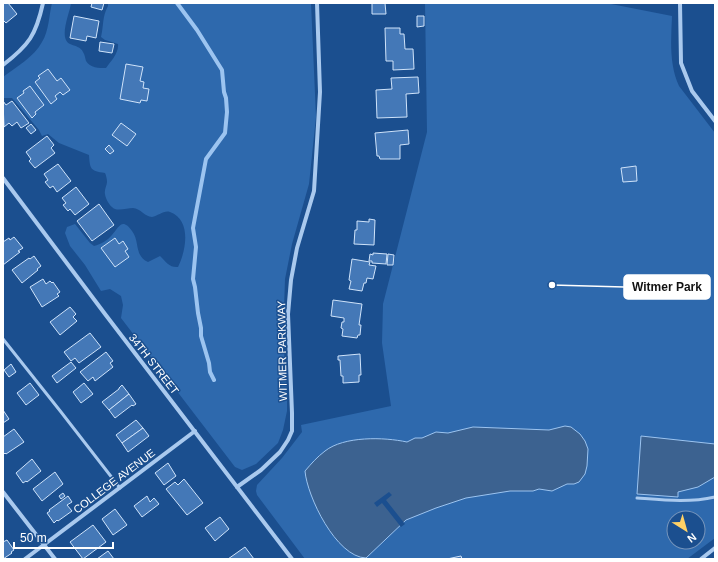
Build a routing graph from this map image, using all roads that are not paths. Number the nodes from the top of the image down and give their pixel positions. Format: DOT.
graph roads {
  1 [pos="43,3"];
  2 [pos="317,3"];
  3 [pos="680,3"];
  4 [pos="3,65"];
  5 [pos="715,121"];
  6 [pos="3,178"];
  7 [pos="3,339"];
  8 [pos="195,432"];
  9 [pos="238,487"];
  10 [pos="120,488"];
  11 [pos="3,492"];
  12 [pos="715,497"];
  13 [pos="637,498"];
  14 [pos="43,545"];
  15 [pos="715,548"];
  16 [pos="26,559"];
  17 [pos="55,559"];
  18 [pos="292,559"];
  19 [pos="701,559"];
  1 -- 4 [label="street"];
  2 -- 9 [label="street, WITMER PARKWAY"];
  3 -- 5 [label="street"];
  6 -- 8 [label="street, 34TH STREET"];
  7 -- 10 [label="lane"];
  8 -- 9 [label="street, 34TH STREET"];
  8 -- 10 [label="street, COLLEGE AVENUE"];
  9 -- 18 [label="street, 34TH STREET"];
  10 -- 14 [label="street, COLLEGE AVENUE"];
  11 -- 14 [label="street"];
  12 -- 13 [label="lane"];
  14 -- 16 [label="street, COLLEGE AVENUE"];
  14 -- 17 [label="street"];
  15 -- 19 [label="street"];
}
